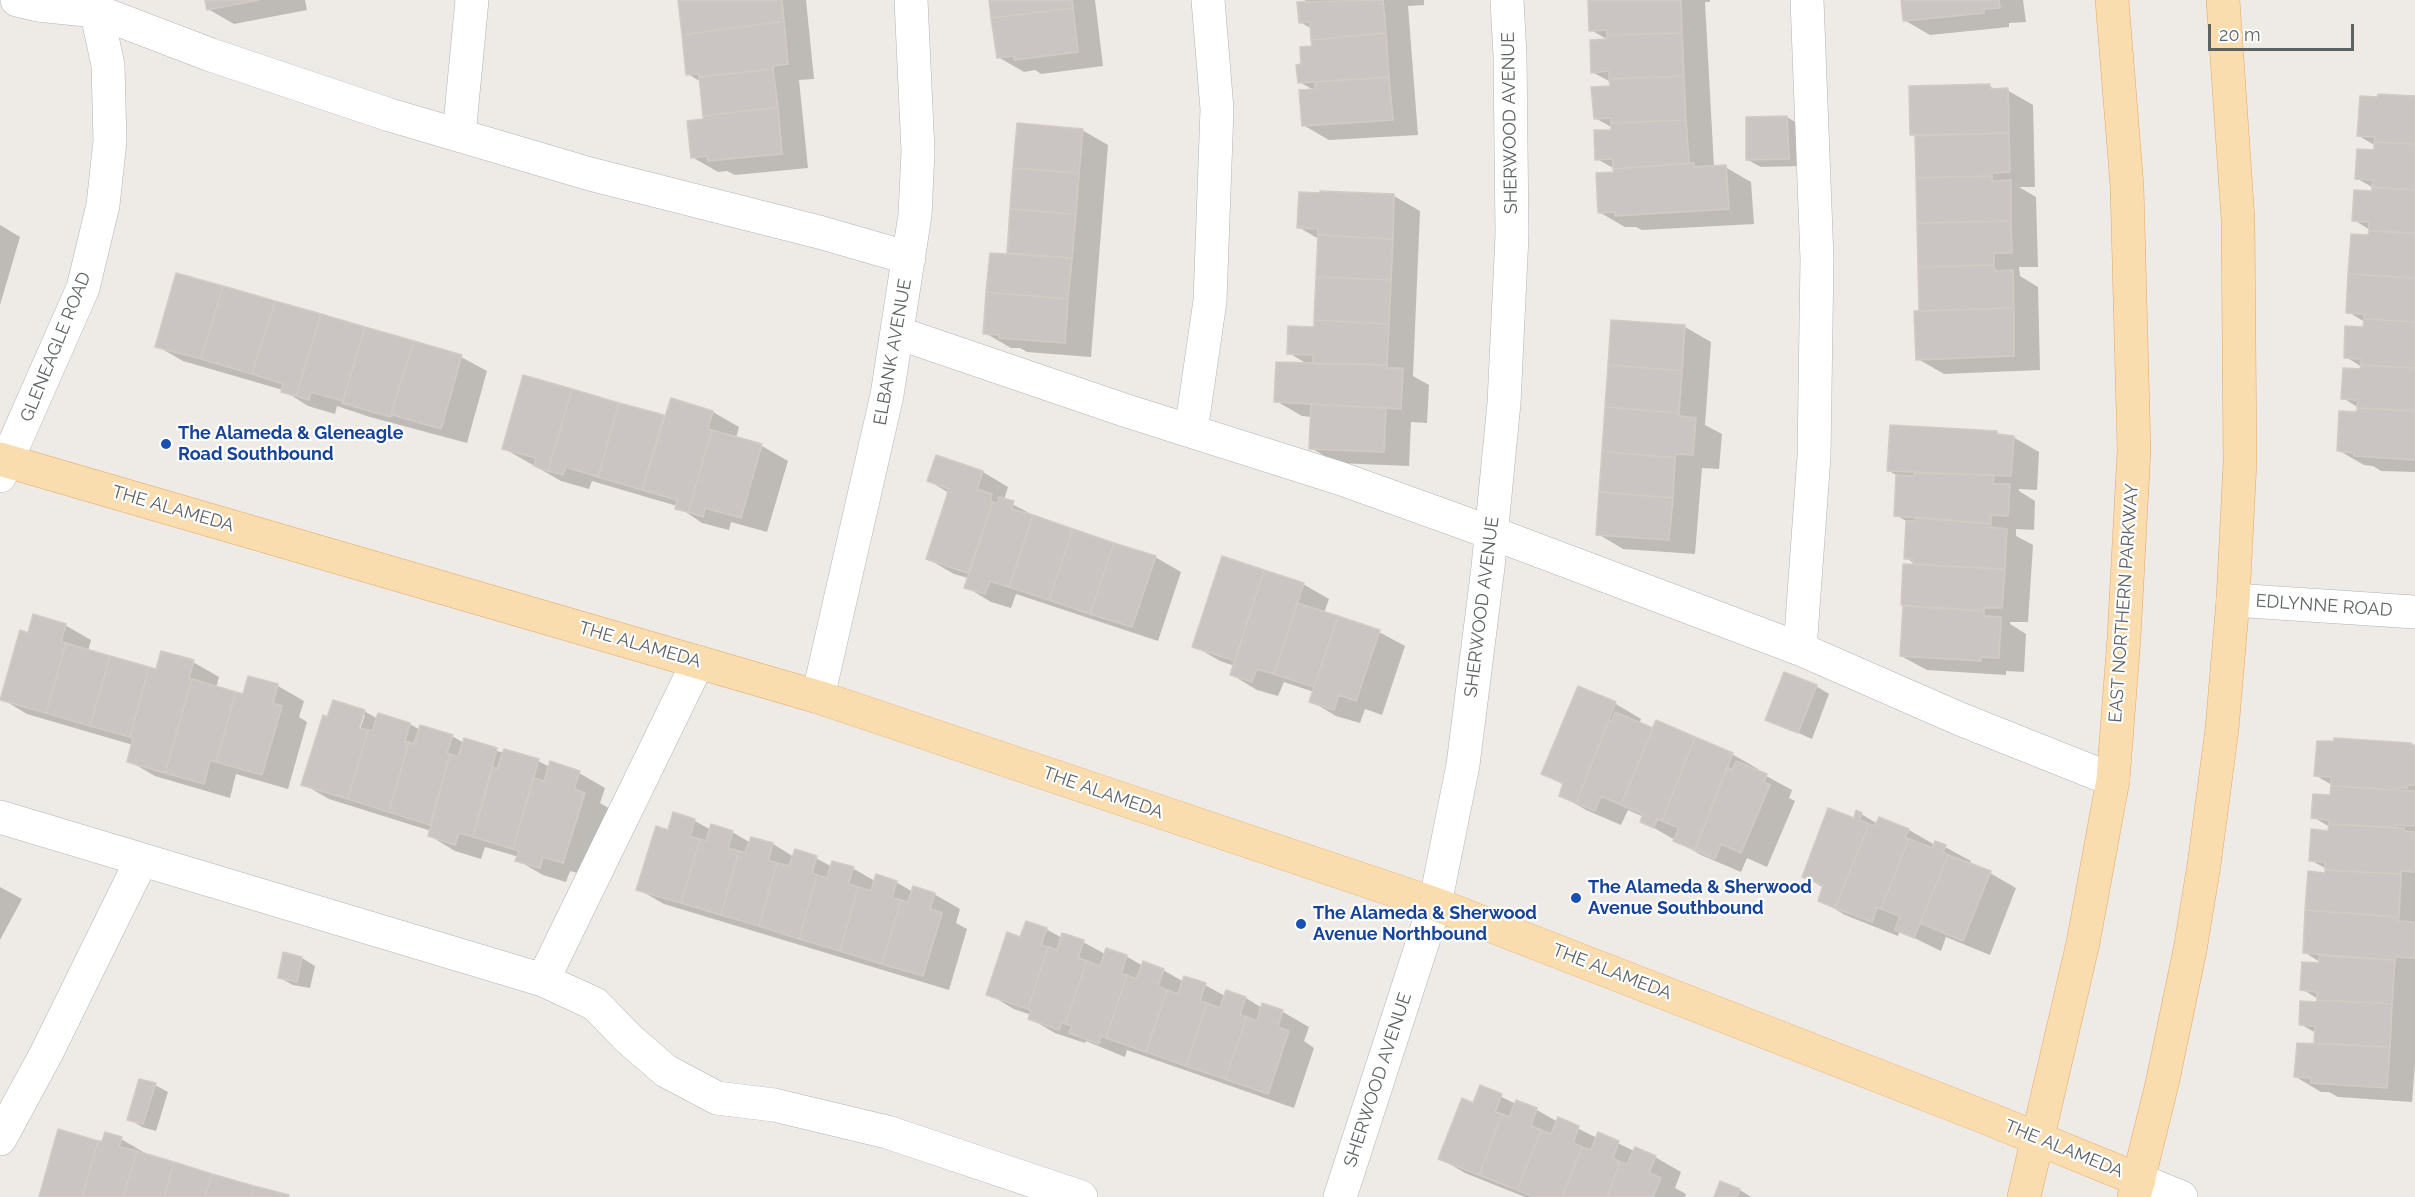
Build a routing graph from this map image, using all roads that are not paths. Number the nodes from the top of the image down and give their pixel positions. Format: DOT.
graph roads {
  1 [pos="16,0"];
  2 [pos="472,0"];
  3 [pos="911,0"];
  4 [pos="1208,0"];
  5 [pos="1507,0"];
  6 [pos="1807,0"];
  7 [pos="2112,0"];
  8 [pos="2223,0"];
  9 [pos="95,5"];
  10 [pos="459,135"];
  11 [pos="909,258"];
  12 [pos="898,333"];
  13 [pos="1191,431"];
  14 [pos="3,465"];
  15 [pos="1492,533"];
  16 [pos="2233,600"];
  17 [pos="2415,612"];
  18 [pos="1800,649"];
  19 [pos="698,662"];
  20 [pos="818,697"];
  21 [pos="2113,780"];
  22 [pos="0,817"];
  23 [pos="141,861"];
  24 [pos="1435,904"];
  25 [pos="543,980"];
  26 [pos="2038,1138"];
  27 [pos="0,1139"];
  28 [pos="2136,1188"];
  29 [pos="1082,1197"];
  30 [pos="1340,1197"];
  31 [pos="2024,1197"];
  32 [pos="2181,1197"];
  1 -- 9 [label="street"];
  2 -- 10 [label="street"];
  3 -- 11 [label="street, ELBANK AVENUE"];
  4 -- 13 [label="street"];
  5 -- 15 [label="street, SHERWOOD AVENUE"];
  6 -- 18 [label="street"];
  7 -- 21 [label="main road, EAST NORTHERN PARKWAY"];
  8 -- 16 [label="main road"];
  9 -- 10 [label="street"];
  9 -- 14 [label="street, GLENEAGLE ROAD"];
  10 -- 11 [label="street"];
  11 -- 12 [label="street, ELBANK AVENUE"];
  12 -- 13 [label="street"];
  12 -- 20 [label="street, ELBANK AVENUE"];
  13 -- 15 [label="street"];
  14 -- 19 [label="main road, THE ALAMEDA"];
  15 -- 18 [label="street"];
  15 -- 24 [label="street, SHERWOOD AVENUE"];
  16 -- 17 [label="street, EDLYNNE ROAD"];
  16 -- 28 [label="main road"];
  18 -- 21 [label="street"];
  19 -- 20 [label="main road, THE ALAMEDA"];
  19 -- 25 [label="street"];
  20 -- 24 [label="main road, THE ALAMEDA"];
  21 -- 26 [label="main road, EAST NORTHERN PARKWAY"];
  22 -- 23 [label="street"];
  23 -- 25 [label="street"];
  23 -- 27 [label="street"];
  24 -- 26 [label="main road, THE ALAMEDA"];
  24 -- 30 [label="street, SHERWOOD AVENUE"];
  25 -- 29 [label="street"];
  26 -- 28 [label="main road, THE ALAMEDA"];
  26 -- 31 [label="main road, EAST NORTHERN PARKWAY"];
  28 -- 32 [label="street, THE ALAMEDA"];
}
